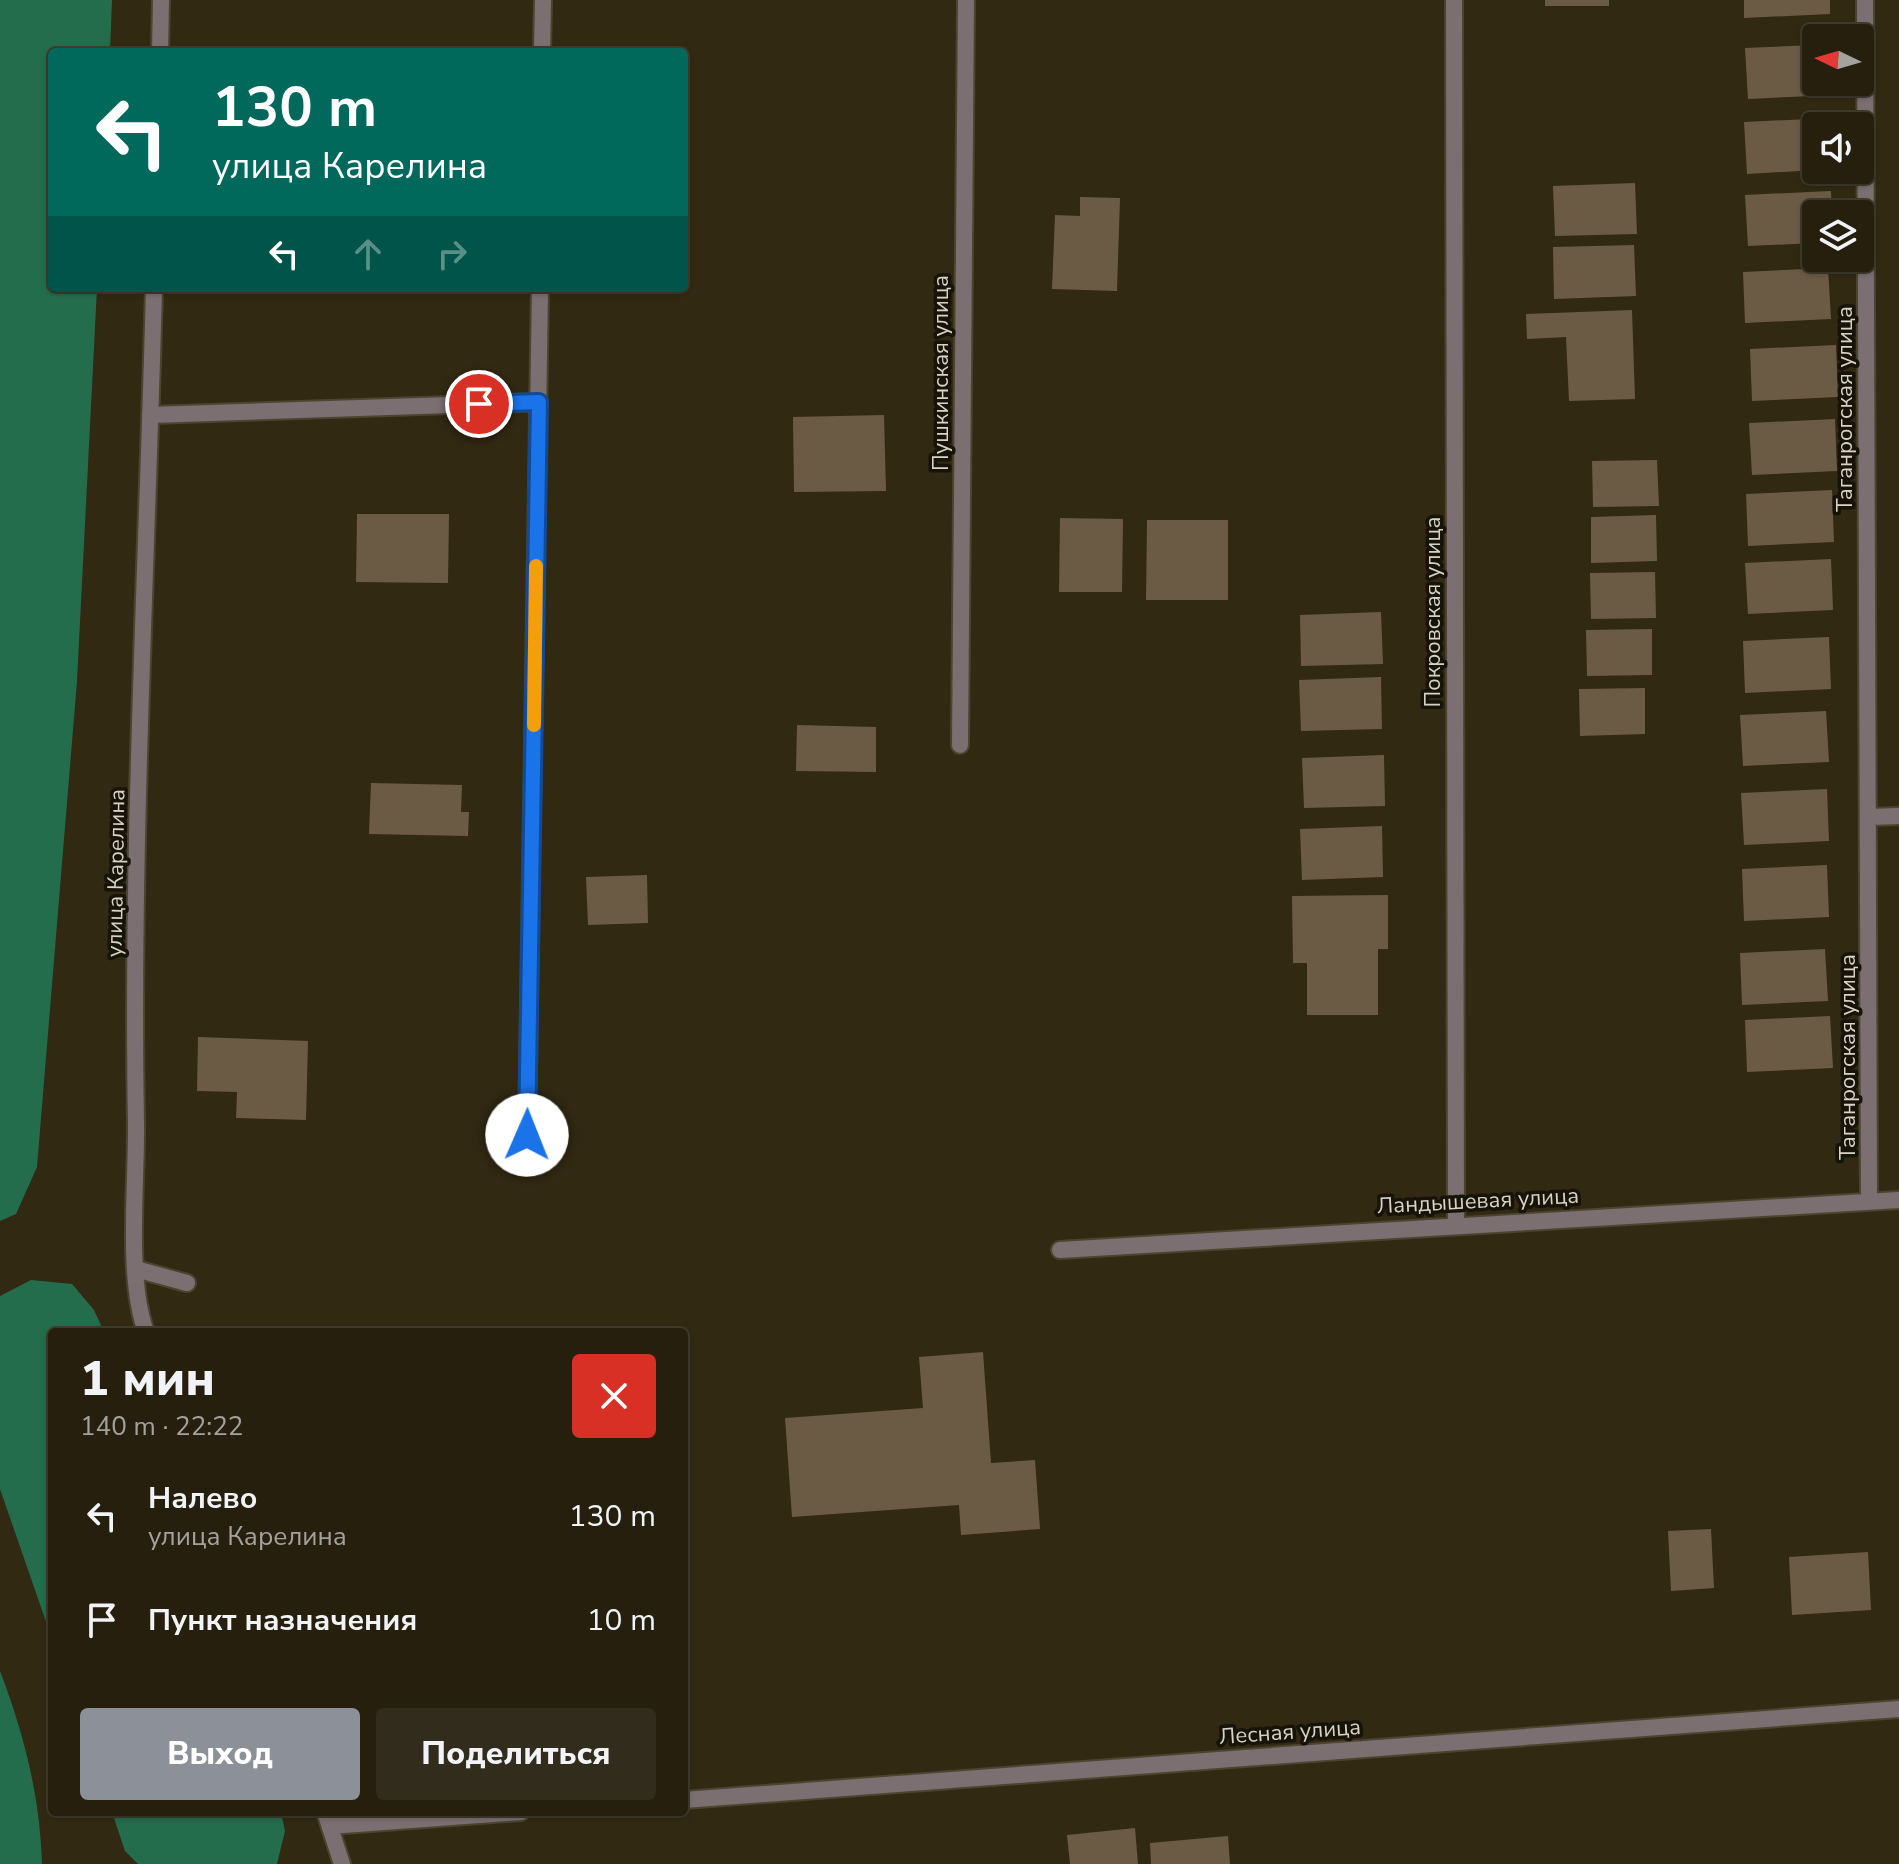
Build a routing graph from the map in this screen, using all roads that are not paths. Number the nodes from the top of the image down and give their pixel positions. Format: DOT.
graph roads {
  1 [pos="161,0"];
  2 [pos="543,0"];
  3 [pos="966,0"];
  4 [pos="1454,0"];
  5 [pos="1865,0"];
  6 [pos="160,48"];
  7 [pos="542,48"];
  8 [pos="154,292"];
  9 [pos="540,292"];
  10 [pos="539,402"];
  11 [pos="150,415"];
  12 [pos="960,745"];
  13 [pos="1899,816"];
  14 [pos="1870,817"];
  15 [pos="527,1135"];
  16 [pos="1899,1200"];
  17 [pos="1869,1201"];
  18 [pos="1456,1224"];
  19 [pos="1060,1250"];
  20 [pos="136,1269"];
  21 [pos="187,1283"];
  22 [pos="144,1328"];
  23 [pos="1899,1709"];
  24 [pos="688,1800"];
  25 [pos="410,1816"];
  26 [pos="327,1819"];
  27 [pos="342,1864"];
  1 -- 6 [label="street"];
  2 -- 7 [label="street"];
  3 -- 12 [label="street, Пушкинская улица"];
  4 -- 18 [label="street, Покровская улица"];
  5 -- 14 [label="street, Таганрогская улица"];
  8 -- 11 [label="street, улица Карелина"];
  9 -- 10 [label="street"];
  10 -- 11 [label="street"];
  10 -- 15 [label="street"];
  11 -- 20 [label="street, улица Карелина"];
  13 -- 14 [label="street"];
  14 -- 17 [label="street, Таганрогская улица"];
  16 -- 17 [label="street, Ландышевая улица"];
  17 -- 18 [label="street, Ландышевая улица"];
  18 -- 19 [label="street, Ландышевая улица"];
  20 -- 21 [label="street"];
  20 -- 22 [label="street, улица Карелина"];
  23 -- 24 [label="street, Лесная улица"];
  25 -- 26 [label="street"];
  26 -- 27 [label="street"];
}
